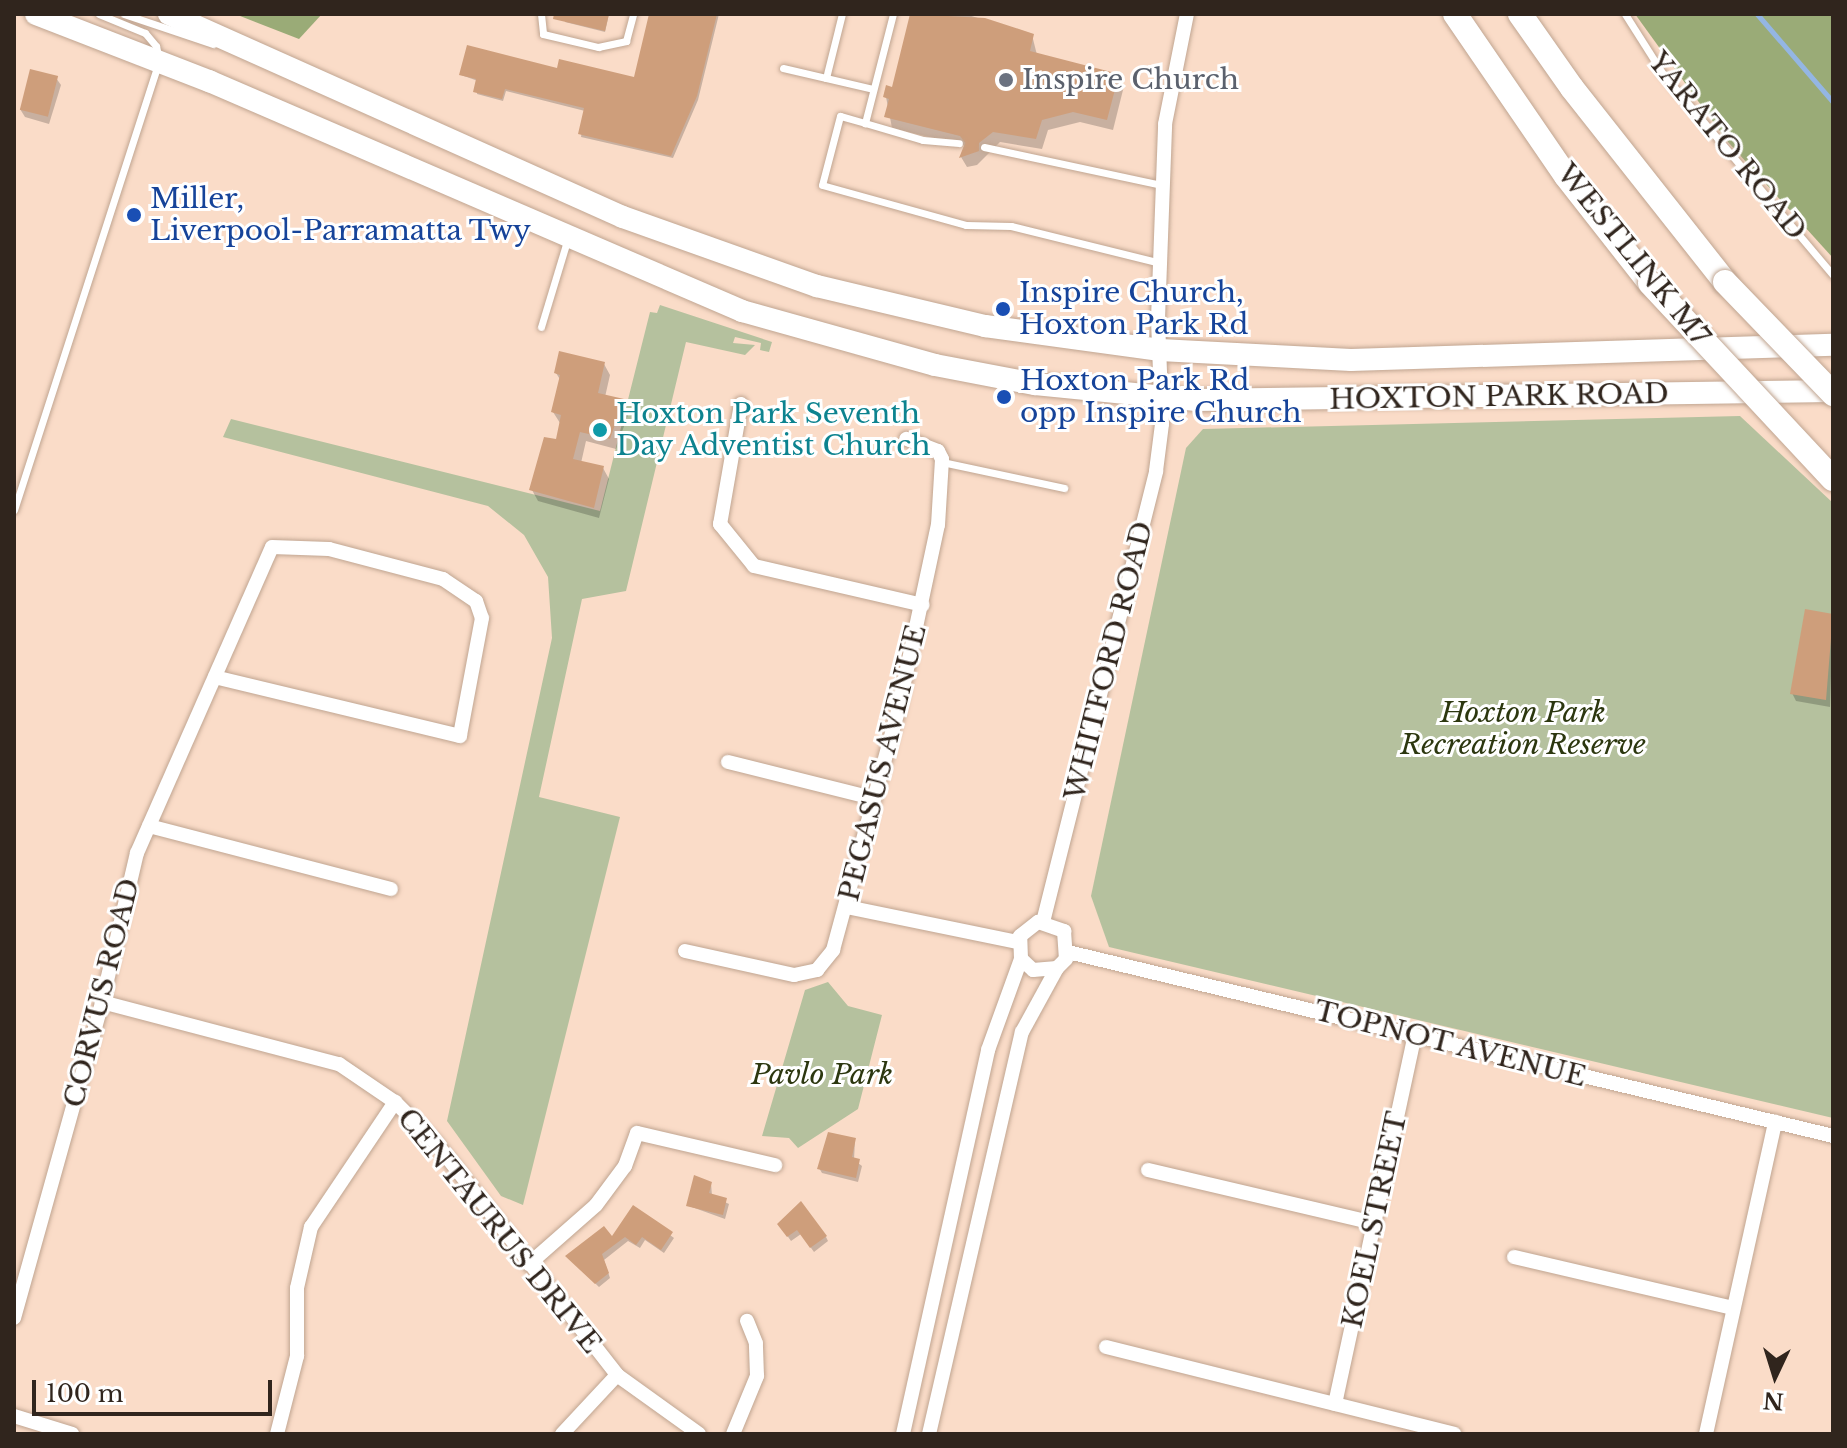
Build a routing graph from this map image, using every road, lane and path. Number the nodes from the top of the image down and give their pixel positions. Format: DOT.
graph roads {
  1 [pos="36,14"];
  2 [pos="99,14"];
  3 [pos="124,14"];
  4 [pos="169,14"];
  5 [pos="541,14"];
  6 [pos="633,14"];
  7 [pos="842,14"];
  8 [pos="893,14"];
  9 [pos="1187,14"];
  10 [pos="1455,14"];
  11 [pos="1520,14"];
  12 [pos="1625,14"];
  13 [pos="159,61"];
  14 [pos="279,61"];
  15 [pos="783,68"];
  16 [pos="826,78"];
  17 [pos="873,89"];
  18 [pos="865,123"];
  19 [pos="959,143"];
  20 [pos="984,147"];
  21 [pos="1161,185"];
  22 [pos="568,238"];
  23 [pos="1160,263"];
  24 [pos="1833,275"];
  25 [pos="541,327"];
  26 [pos="1833,345"];
  27 [pos="1160,350"];
  28 [pos="1833,392"];
  29 [pos="1162,398"];
  30 [pos="741,404"];
  31 [pos="906,439"];
  32 [pos="942,462"];
  33 [pos="1833,479"];
  34 [pos="1064,488"];
  35 [pos="14,510"];
  36 [pos="923,605"];
  37 [pos="215,677"];
  38 [pos="728,762"];
  39 [pos="872,798"];
  40 [pos="149,826"];
  41 [pos="391,889"];
  42 [pos="847,907"];
  43 [pos="1043,922"];
  44 [pos="1018,942"];
  45 [pos="685,951"];
  46 [pos="1068,952"];
  47 [pos="1021,959"];
  48 [pos="1057,968"];
  49 [pos="102,1002"];
  50 [pos="1415,1035"];
  51 [pos="395,1102"];
  52 [pos="1775,1122"];
  53 [pos="1833,1136"];
  54 [pos="775,1165"];
  55 [pos="1148,1170"];
  56 [pos="1374,1223"];
  57 [pos="1514,1257"];
  58 [pos="529,1264"];
  59 [pos="1733,1308"];
  60 [pos="14,1318"];
  61 [pos="747,1321"];
  62 [pos="1106,1347"];
  63 [pos="617,1375"];
  64 [pos="1335,1404"];
  65 [pos="14,1416"];
  66 [pos="72,1434"];
  67 [pos="277,1434"];
  68 [pos="562,1434"];
  69 [pos="699,1434"];
  70 [pos="733,1434"];
  71 [pos="903,1434"];
  72 [pos="929,1434"];
  73 [pos="1454,1434"];
  74 [pos="1706,1434"];
  1 -- 13 [label="main road, HOXTON PARK ROAD"];
  2 -- 13 [label="lane"];
  3 -- 14 [label="lane"];
  4 -- 14 [label="main road, HOXTON PARK ROAD"];
  5 -- 6 [label="lane"];
  7 -- 16 [label="lane"];
  8 -- 17 [label="lane"];
  9 -- 21 [label="street, WHITFORD ROAD"];
  10 -- 33 [label="highway, WESTLINK M7, bridge"];
  11 -- 28 [label="highway, WESTLINK M7, bridge"];
  12 -- 24 [label="lane, YARATO ROAD"];
  13 -- 22 [label="main road, HOXTON PARK ROAD"];
  13 -- 35 [label="lane"];
  14 -- 27 [label="main road, HOXTON PARK ROAD"];
  15 -- 16 [label="lane"];
  16 -- 17 [label="lane"];
  17 -- 18 [label="lane"];
  18 -- 19 [label="lane"];
  18 -- 23 [label="lane"];
  20 -- 21 [label="lane"];
  21 -- 23 [label="street, WHITFORD ROAD"];
  22 -- 25 [label="lane"];
  22 -- 29 [label="main road, HOXTON PARK ROAD"];
  23 -- 27 [label="street, WHITFORD ROAD"];
  26 -- 27 [label="main road, HOXTON PARK ROAD"];
  27 -- 29 [label="street, WHITFORD ROAD"];
  28 -- 29 [label="main road, HOXTON PARK ROAD"];
  29 -- 43 [label="street, WHITFORD ROAD"];
  30 -- 36 [label="street"];
  31 -- 32 [label="street"];
  32 -- 34 [label="lane"];
  32 -- 36 [label="street, PEGASUS AVENUE"];
  36 -- 39 [label="street, PEGASUS AVENUE"];
  37 -- 37 [label="street, CORVUS ROAD"];
  37 -- 40 [label="street, CORVUS ROAD"];
  38 -- 39 [label="street"];
  39 -- 42 [label="street, PEGASUS AVENUE"];
  40 -- 41 [label="street"];
  40 -- 49 [label="street, CORVUS ROAD"];
  42 -- 44 [label="street"];
  42 -- 45 [label="street, PEGASUS AVENUE"];
  43 -- 44 [label="street"];
  43 -- 46 [label="street"];
  44 -- 47 [label="street"];
  46 -- 48 [label="street"];
  46 -- 50 [label="street, TOPNOT AVENUE"];
  47 -- 48 [label="street"];
  47 -- 71 [label="street"];
  48 -- 72 [label="street"];
  49 -- 51 [label="street, CENTAURUS DRIVE"];
  49 -- 60 [label="street, CORVUS ROAD"];
  50 -- 52 [label="street, TOPNOT AVENUE"];
  50 -- 56 [label="street, KOEL STREET"];
  51 -- 58 [label="street, CENTAURUS DRIVE"];
  51 -- 67 [label="street"];
  52 -- 53 [label="street, TOPNOT AVENUE"];
  52 -- 59 [label="street"];
  54 -- 58 [label="street"];
  55 -- 56 [label="street"];
  56 -- 64 [label="street, KOEL STREET"];
  57 -- 59 [label="street"];
  58 -- 63 [label="street, CENTAURUS DRIVE"];
  59 -- 74 [label="street"];
  61 -- 70 [label="street"];
  62 -- 64 [label="street"];
  63 -- 68 [label="street"];
  63 -- 69 [label="street, CENTAURUS DRIVE"];
  64 -- 73 [label="street"];
  65 -- 66 [label="street"];
}
